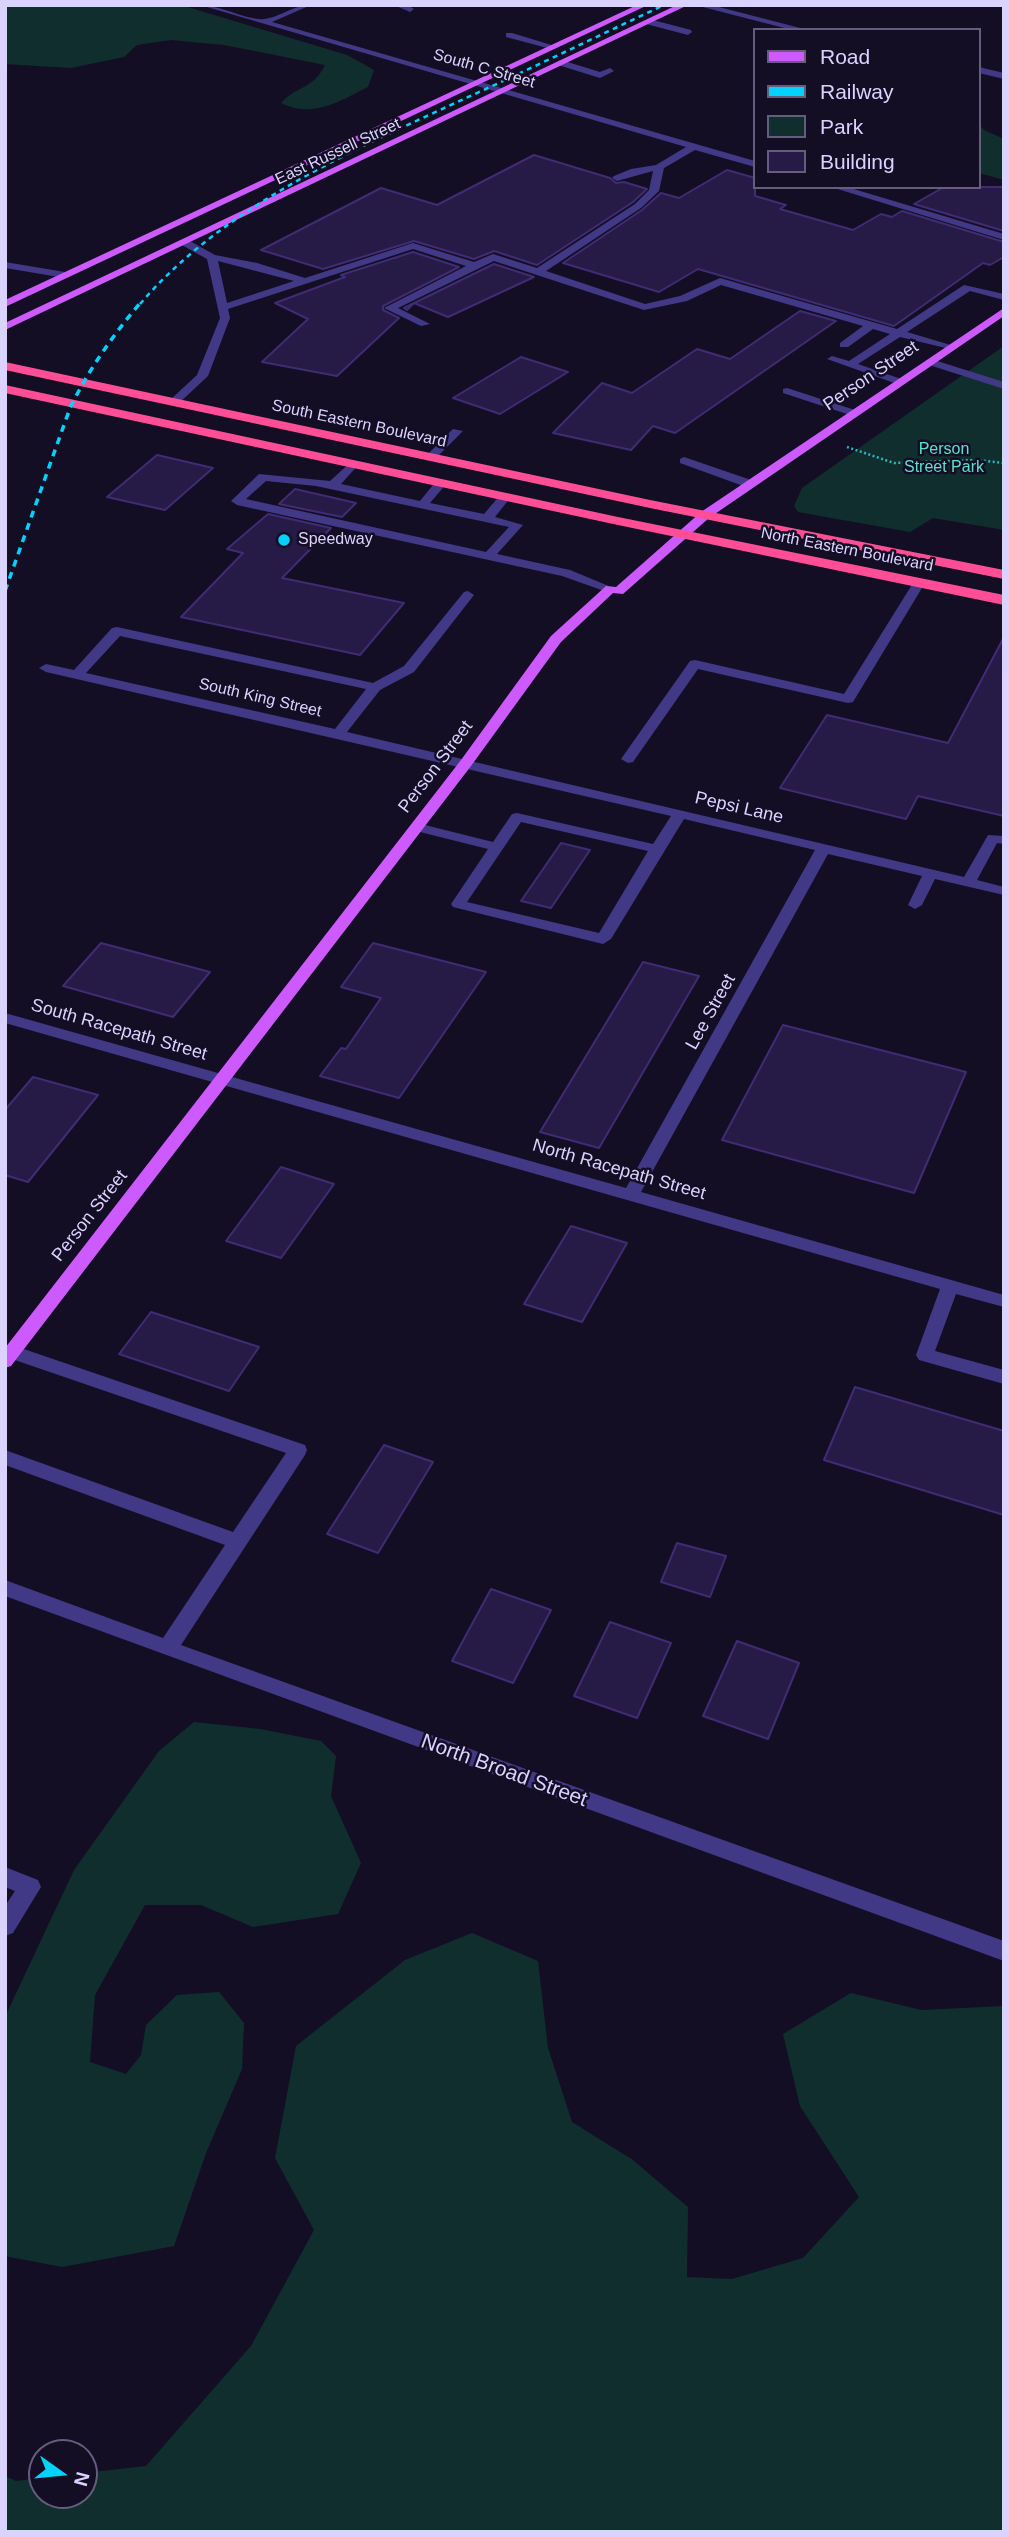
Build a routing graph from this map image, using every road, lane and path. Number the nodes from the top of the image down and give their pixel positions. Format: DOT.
graph roads {
  1 [pos="204,5"];
  2 [pos="307,5"];
  3 [pos="398,5"];
  4 [pos="644,5"];
  5 [pos="684,5"];
  6 [pos="699,5"];
  7 [pos="410,9"];
  8 [pos="264,22"];
  9 [pos="649,22"];
  10 [pos="796,28"];
  11 [pos="688,32"];
  12 [pos="509,35"];
  13 [pos="554,47"];
  14 [pos="561,64"];
  15 [pos="610,71"];
  16 [pos="982,73"];
  17 [pos="600,75"];
  18 [pos="1004,76"];
  19 [pos="586,82"];
  20 [pos="477,83"];
  21 [pos="502,92"];
  22 [pos="695,146"];
  23 [pos="754,164"];
  24 [pos="659,167"];
  25 [pos="617,178"];
  26 [pos="842,189"];
  27 [pos="1004,237"];
  28 [pos="184,242"];
  29 [pos="212,257"];
  30 [pos="5,265"];
  31 [pos="475,266"];
  32 [pos="538,272"];
  33 [pos="65,275"];
  34 [pos="305,281"];
  35 [pos="1004,297"];
  36 [pos="5,304"];
  37 [pos="225,307"];
  38 [pos="1004,311"];
  39 [pos="425,324"];
  40 [pos="873,324"];
  41 [pos="5,327"];
  42 [pos="901,331"];
  43 [pos="844,345"];
  44 [pos="950,348"];
  45 [pos="832,359"];
  46 [pos="930,362"];
  47 [pos="850,365"];
  48 [pos="5,366"];
  49 [pos="900,382"];
  50 [pos="1004,386"];
  51 [pos="5,389"];
  52 [pos="786,391"];
  53 [pos="174,402"];
  54 [pos="854,413"];
  55 [pos="457,431"];
  56 [pos="818,438"];
  57 [pos="431,457"];
  58 [pos="684,461"];
  59 [pos="1004,463"];
  60 [pos="353,464"];
  61 [pos="441,483"];
  62 [pos="750,484"];
  63 [pos="333,485"];
  64 [pos="505,497"];
  65 [pos="423,504"];
  66 [pos="705,515"];
  67 [pos="487,518"];
  68 [pos="683,535"];
  69 [pos="489,556"];
  70 [pos="1004,575"];
  71 [pos="919,583"];
  72 [pos="610,589"];
  73 [pos="468,595"];
  74 [pos="1004,600"];
  75 [pos="46,668"];
  76 [pos="77,675"];
  77 [pos="374,687"];
  78 [pos="339,734"];
  79 [pos="628,759"];
  80 [pos="466,763"];
  81 [pos="680,814"];
  82 [pos="417,827"];
  83 [pos="1004,840"];
  84 [pos="497,847"];
  85 [pos="824,848"];
  86 [pos="657,849"];
  87 [pos="931,873"];
  88 [pos="969,882"];
  89 [pos="1004,891"];
  90 [pos="915,905"];
  91 [pos="5,1018"];
  92 [pos="222,1079"];
  93 [pos="631,1195"];
  94 [pos="950,1286"];
  95 [pos="1004,1301"];
  96 [pos="9,1357"];
  97 [pos="1004,1377"];
  98 [pos="5,1457"];
  99 [pos="238,1542"];
  100 [pos="5,1588"];
  101 [pos="167,1649"];
  102 [pos="5,1877"];
  103 [pos="5,1926"];
  104 [pos="1004,1951"];
  1 -- 8 [label="street, South C Street"];
  2 -- 8 [label="street"];
  3 -- 7 [label="street"];
  4 -- 13 [label="main road, East Russell Street"];
  5 -- 9 [label="main road, East Russell Street"];
  6 -- 10 [label="street"];
  8 -- 20 [label="street, South C Street"];
  9 -- 11 [label="street"];
  9 -- 14 [label="main road, East Russell Street"];
  12 -- 13 [label="street"];
  13 -- 20 [label="main road, East Russell Street"];
  14 -- 17 [label="street"];
  14 -- 21 [label="main road, East Russell Street"];
  15 -- 17 [label="street"];
  16 -- 18 [label="street"];
  17 -- 19 [label="street"];
  20 -- 21 [label="street, South C Street"];
  20 -- 33 [label="main road, East Russell Street"];
  21 -- 22 [label="street, South C Street"];
  21 -- 28 [label="main road, East Russell Street"];
  22 -- 23 [label="street, South C Street"];
  22 -- 24 [label="street"];
  24 -- 25 [label="street"];
  24 -- 32 [label="street"];
  26 -- 27 [label="street"];
  28 -- 29 [label="street"];
  28 -- 41 [label="main road, East Russell Street"];
  29 -- 34 [label="street"];
  29 -- 37 [label="street"];
  30 -- 33 [label="street"];
  31 -- 32 [label="street"];
  31 -- 34 [label="street"];
  31 -- 39 [label="street"];
  32 -- 40 [label="street"];
  33 -- 36 [label="main road, East Russell Street"];
  34 -- 37 [label="street"];
  35 -- 42 [label="street"];
  37 -- 53 [label="street"];
  38 -- 44 [label="main road, Person Street"];
  40 -- 42 [label="street"];
  40 -- 43 [label="street"];
  42 -- 44 [label="street"];
  42 -- 47 [label="street"];
  44 -- 46 [label="main road, Person Street"];
  45 -- 47 [label="street"];
  46 -- 49 [label="main road, Person Street"];
  46 -- 50 [label="street"];
  47 -- 49 [label="street"];
  48 -- 53 [label="highway, South Eastern Boulevard"];
  49 -- 54 [label="main road, Person Street"];
  51 -- 60 [label="highway"];
  52 -- 54 [label="street"];
  53 -- 57 [label="highway, South Eastern Boulevard"];
  54 -- 56 [label="main road, Person Street"];
  55 -- 57 [label="street"];
  56 -- 59 [label="path"];
  56 -- 62 [label="main road, Person Street"];
  57 -- 66 [label="highway, South Eastern Boulevard"];
  58 -- 62 [label="street"];
  60 -- 61 [label="highway"];
  60 -- 63 [label="street"];
  61 -- 64 [label="highway"];
  61 -- 65 [label="street"];
  62 -- 66 [label="main road, Person Street"];
  63 -- 65 [label="street"];
  63 -- 69 [label="street"];
  64 -- 67 [label="street"];
  64 -- 68 [label="highway"];
  65 -- 67 [label="street"];
  66 -- 68 [label="main road, Person Street"];
  66 -- 70 [label="highway, North Eastern Boulevard"];
  67 -- 69 [label="street"];
  68 -- 71 [label="highway, North Eastern Boulevard"];
  68 -- 72 [label="main road, Person Street"];
  69 -- 72 [label="street"];
  71 -- 74 [label="highway, North Eastern Boulevard"];
  71 -- 79 [label="street"];
  72 -- 80 [label="main road, Person Street"];
  73 -- 77 [label="street"];
  75 -- 76 [label="street, South King Street"];
  76 -- 77 [label="street"];
  76 -- 78 [label="street, South King Street"];
  77 -- 78 [label="street"];
  78 -- 80 [label="street, South King Street"];
  80 -- 81 [label="street, Pepsi Lane"];
  80 -- 82 [label="main road, Person Street"];
  81 -- 85 [label="street, Pepsi Lane"];
  81 -- 86 [label="street"];
  82 -- 84 [label="street"];
  82 -- 92 [label="main road, Person Street"];
  83 -- 88 [label="street"];
  84 -- 86 [label="street"];
  84 -- 86 [label="street"];
  85 -- 87 [label="street, Pepsi Lane"];
  85 -- 93 [label="street, Lee Street"];
  87 -- 88 [label="street, Pepsi Lane"];
  87 -- 90 [label="street"];
  88 -- 89 [label="street, Pepsi Lane"];
  91 -- 92 [label="street, South Racepath Street"];
  92 -- 93 [label="street, North Racepath Street"];
  92 -- 96 [label="main road, Person Street"];
  93 -- 94 [label="street, North Racepath Street"];
  94 -- 95 [label="street, North Racepath Street"];
  94 -- 97 [label="street"];
  96 -- 99 [label="street"];
  98 -- 99 [label="street"];
  99 -- 101 [label="street"];
  100 -- 101 [label="street, North Broad Street"];
  101 -- 104 [label="street, North Broad Street"];
  102 -- 103 [label="street"];
}
